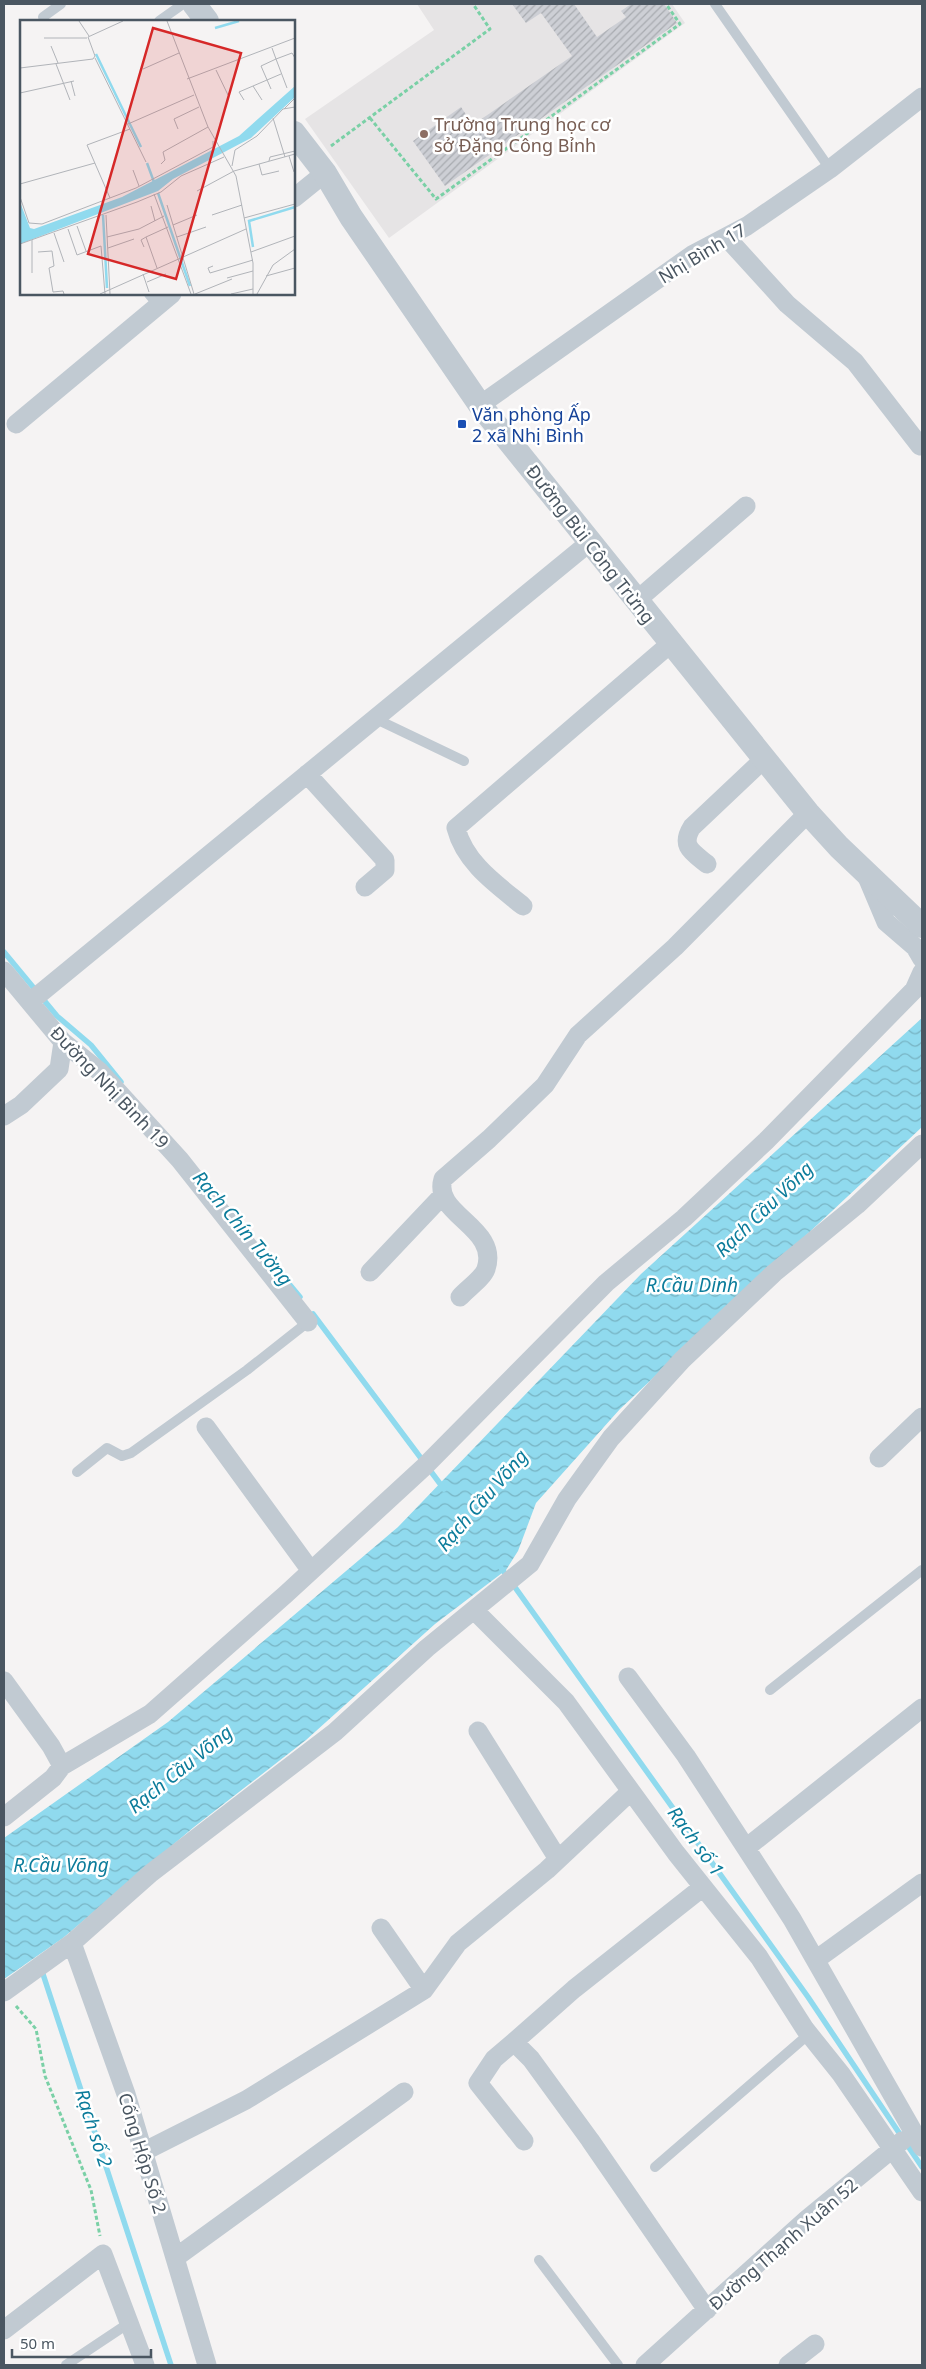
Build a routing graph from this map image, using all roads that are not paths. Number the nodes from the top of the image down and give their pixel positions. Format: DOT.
graph roads {
  1 [pos="61,4"];
  2 [pos="184,4"];
  3 [pos="194,4"];
  4 [pos="715,4"];
  5 [pos="43,17"];
  6 [pos="160,20"];
  7 [pos="206,20"];
  8 [pos="922,97"];
  9 [pos="295,134"];
  10 [pos="319,166"];
  11 [pos="830,169"];
  12 [pos="295,197"];
  13 [pos="727,238"];
  14 [pos="169,295"];
  15 [pos="153,300"];
  16 [pos="480,405"];
  17 [pos="16,424"];
  18 [pos="920,446"];
  19 [pos="746,506"];
  20 [pos="590,542"];
  21 [pos="636,600"];
  22 [pos="670,644"];
  23 [pos="374,718"];
  24 [pos="764,759"];
  25 [pos="464,761"];
  26 [pos="307,774"];
  27 [pos="808,814"];
  28 [pos="706,864"];
  29 [pos="865,873"];
  30 [pos="365,887"];
  31 [pos="523,906"];
  32 [pos="922,926"];
  33 [pos="922,959"];
  34 [pos="4,971"];
  35 [pos="922,972"];
  36 [pos="31,1001"];
  37 [pos="63,1042"];
  38 [pos="4,1116"];
  39 [pos="922,1144"];
  40 [pos="442,1196"];
  41 [pos="370,1272"];
  42 [pos="460,1297"];
  43 [pos="308,1322"];
  44 [pos="922,1417"];
  45 [pos="206,1426"];
  46 [pos="879,1458"];
  47 [pos="77,1472"];
  48 [pos="922,1570"];
  49 [pos="311,1571"];
  50 [pos="474,1610"];
  51 [pos="628,1677"];
  52 [pos="4,1681"];
  53 [pos="770,1690"];
  54 [pos="922,1708"];
  55 [pos="478,1731"];
  56 [pos="62,1766"];
  57 [pos="630,1792"];
  58 [pos="4,1817"];
  59 [pos="746,1848"];
  60 [pos="558,1860"];
  61 [pos="922,1883"];
  62 [pos="703,1887"];
  63 [pos="381,1928"];
  64 [pos="72,1943"];
  65 [pos="816,1958"];
  66 [pos="424,1990"];
  67 [pos="4,1992"];
  68 [pos="809,2034"];
  69 [pos="514,2042"];
  70 [pos="404,2092"];
  71 [pos="919,2135"];
  72 [pos="524,2141"];
  73 [pos="893,2149"];
  74 [pos="144,2152"];
  75 [pos="655,2167"];
  76 [pos="922,2192"];
  77 [pos="175,2258"];
  78 [pos="539,2260"];
  79 [pos="707,2310"];
  80 [pos="129,2323"];
  81 [pos="4,2330"];
  82 [pos="816,2344"];
  83 [pos="66,2365"];
  84 [pos="145,2365"];
  85 [pos="207,2365"];
  86 [pos="618,2365"];
  87 [pos="645,2365"];
  88 [pos="788,2365"];
  1 -- 5 [label="lane"];
  2 -- 6 [label="lane"];
  3 -- 7 [label="street"];
  4 -- 11 [label="lane"];
  8 -- 11 [label="street, Nhị Bình 17"];
  9 -- 10 [label="street, Đường Bùi Công Trừng"];
  10 -- 12 [label="street"];
  10 -- 16 [label="street, Đường Bùi Công Trừng"];
  11 -- 13 [label="street, Nhị Bình 17"];
  13 -- 16 [label="street, Nhị Bình 17"];
  13 -- 18 [label="street"];
  14 -- 15 [label="street"];
  15 -- 17 [label="street"];
  16 -- 20 [label="street, Đường Bùi Công Trừng"];
  19 -- 21 [label="street"];
  20 -- 21 [label="street, Đường Bùi Công Trừng"];
  20 -- 23 [label="street"];
  21 -- 22 [label="street, Đường Bùi Công Trừng"];
  22 -- 24 [label="street, Đường Bùi Công Trừng"];
  22 -- 31 [label="street"];
  23 -- 25 [label="lane"];
  23 -- 26 [label="street"];
  24 -- 27 [label="street, Đường Bùi Công Trừng"];
  24 -- 28 [label="street"];
  26 -- 30 [label="street"];
  26 -- 36 [label="street"];
  27 -- 29 [label="street, Đường Bùi Công Trừng"];
  27 -- 40 [label="street"];
  29 -- 32 [label="street, Đường Bùi Công Trừng"];
  29 -- 33 [label="street"];
  34 -- 36 [label="street, Đường Nhị Bình 19"];
  35 -- 49 [label="street"];
  36 -- 37 [label="street, Đường Nhị Bình 19"];
  37 -- 38 [label="street"];
  37 -- 43 [label="street, Đường Nhị Bình 19"];
  39 -- 50 [label="street"];
  40 -- 41 [label="street"];
  40 -- 42 [label="street"];
  43 -- 47 [label="lane"];
  44 -- 46 [label="street"];
  45 -- 49 [label="street"];
  48 -- 53 [label="lane"];
  49 -- 56 [label="street"];
  50 -- 57 [label="street"];
  50 -- 64 [label="street"];
  51 -- 59 [label="street"];
  52 -- 56 [label="street"];
  54 -- 59 [label="street"];
  55 -- 60 [label="street"];
  56 -- 58 [label="street"];
  57 -- 60 [label="street"];
  57 -- 62 [label="street"];
  59 -- 65 [label="street"];
  60 -- 66 [label="street"];
  61 -- 65 [label="street"];
  62 -- 68 [label="street"];
  62 -- 69 [label="street"];
  63 -- 66 [label="street"];
  64 -- 67 [label="street"];
  64 -- 74 [label="street, Cống Hộp Số 2"];
  65 -- 71 [label="street"];
  66 -- 74 [label="street"];
  68 -- 73 [label="street"];
  68 -- 75 [label="lane"];
  69 -- 72 [label="street"];
  69 -- 79 [label="street"];
  70 -- 77 [label="street"];
  71 -- 73 [label="street, Đường Thạnh Xuân 52"];
  73 -- 76 [label="street"];
  73 -- 79 [label="street, Đường Thạnh Xuân 52"];
  74 -- 77 [label="street, Cống Hộp Số 2"];
  77 -- 85 [label="street, Cống Hộp Số 2"];
  78 -- 86 [label="lane"];
  79 -- 87 [label="street, Đường Thạnh Xuân 52"];
  80 -- 81 [label="street"];
  80 -- 83 [label="lane"];
  80 -- 84 [label="street"];
  82 -- 88 [label="street"];
}
